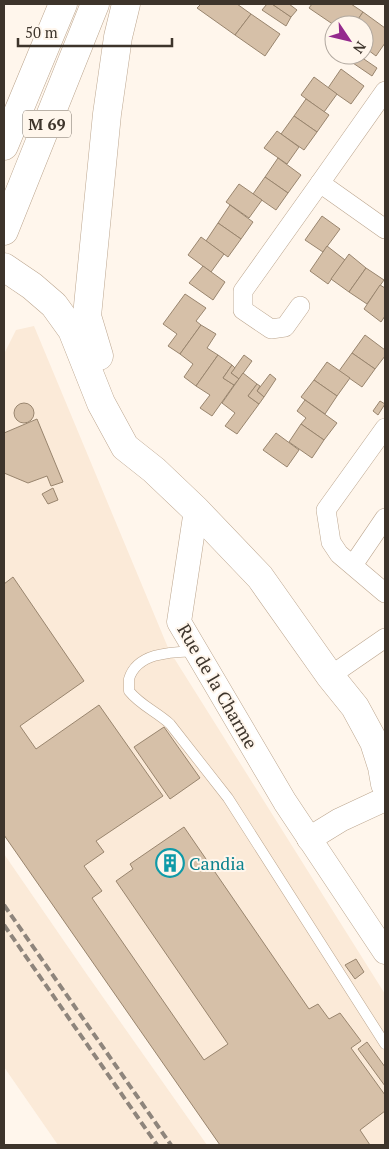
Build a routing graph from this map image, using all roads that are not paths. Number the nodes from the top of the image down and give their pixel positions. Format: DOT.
graph roads {
  1 [pos="63,4"];
  2 [pos="95,4"];
  3 [pos="126,4"];
  4 [pos="385,91"];
  5 [pos="4,146"];
  6 [pos="320,183"];
  7 [pos="385,229"];
  8 [pos="4,231"];
  9 [pos="4,267"];
  10 [pos="300,306"];
  11 [pos="385,428"];
  12 [pos="154,470"];
  13 [pos="196,510"];
  14 [pos="385,518"];
  15 [pos="353,565"];
  16 [pos="385,593"];
  17 [pos="385,638"];
  18 [pos="196,651"];
  19 [pos="330,676"];
  20 [pos="385,784"];
  21 [pos="385,794"];
  22 [pos="385,799"];
  23 [pos="309,839"];
  24 [pos="385,952"];
  25 [pos="385,1044"];
  1 -- 5 [label="main road, M 69"];
  2 -- 8 [label="main road, M 69"];
  3 -- 12 [label="main road"];
  4 -- 6 [label="street"];
  6 -- 7 [label="street"];
  6 -- 10 [label="street"];
  9 -- 12 [label="main road"];
  11 -- 15 [label="street"];
  12 -- 13 [label="main road"];
  13 -- 18 [label="street, Rue de la Charme"];
  13 -- 19 [label="main road"];
  14 -- 15 [label="street"];
  15 -- 16 [label="street"];
  17 -- 19 [label="street"];
  18 -- 23 [label="street, Rue de la Charme"];
  18 -- 25 [label="lane"];
  19 -- 20 [label="main road"];
  19 -- 21 [label="main road"];
  22 -- 23 [label="street"];
  23 -- 24 [label="street, Rue de la Charme"];
}
